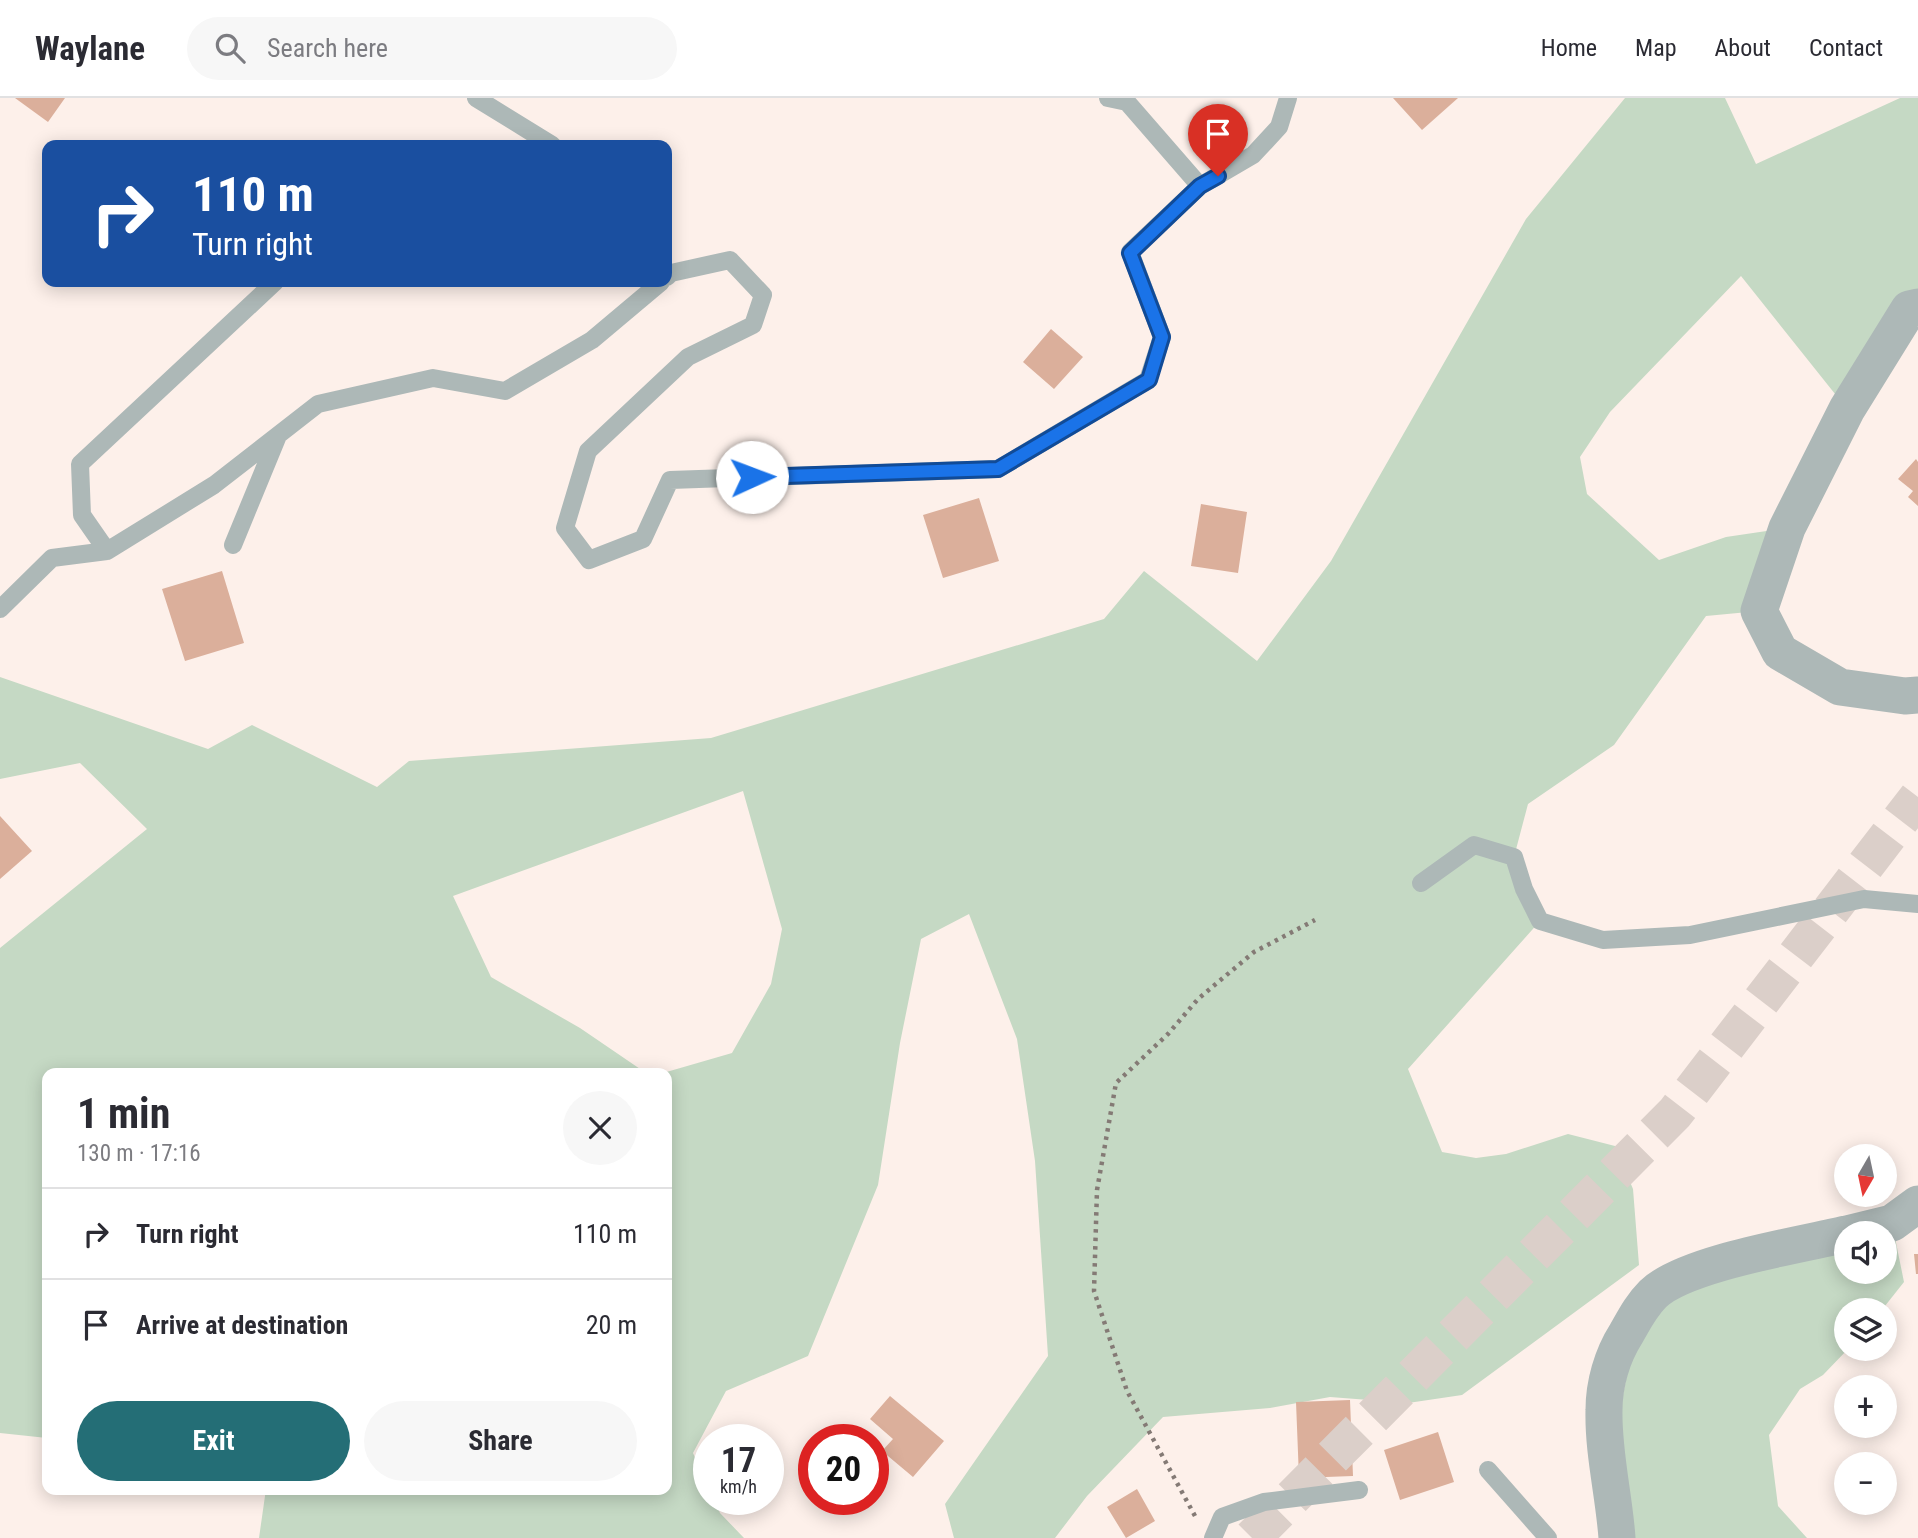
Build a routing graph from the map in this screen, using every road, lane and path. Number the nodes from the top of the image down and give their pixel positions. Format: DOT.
graph roads {
  1 [pos="476,98"];
  2 [pos="1108,98"];
  3 [pos="1288,98"];
  4 [pos="544,140"];
  5 [pos="1200,186"];
  6 [pos="672,273"];
  7 [pos="270,287"];
  8 [pos="655,287"];
  9 [pos="1918,307"];
  10 [pos="278,435"];
  11 [pos="233,545"];
  12 [pos="107,551"];
  13 [pos="0,609"];
  14 [pos="1918,695"];
  15 [pos="1421,883"];
  16 [pos="1918,904"];
  17 [pos="1315,920"];
  18 [pos="1918,1203"];
  19 [pos="1895,1221"];
  20 [pos="1834,1237"];
  21 [pos="1488,1470"];
  22 [pos="1359,1490"];
  23 [pos="1207,1532"];
  24 [pos="1548,1538"];
  25 [pos="1617,1538"];
  1 -- 4 [label="lane"];
  2 -- 5 [label="lane"];
  3 -- 5 [label="lane"];
  5 -- 6 [label="lane"];
  7 -- 12 [label="lane"];
  8 -- 10 [label="lane"];
  9 -- 14 [label="street"];
  10 -- 11 [label="lane"];
  10 -- 12 [label="lane"];
  12 -- 13 [label="lane"];
  15 -- 16 [label="lane"];
  17 -- 23 [label="path"];
  18 -- 19 [label="street"];
  20 -- 25 [label="street"];
  21 -- 24 [label="lane"];
  22 -- 23 [label="lane"];
}
